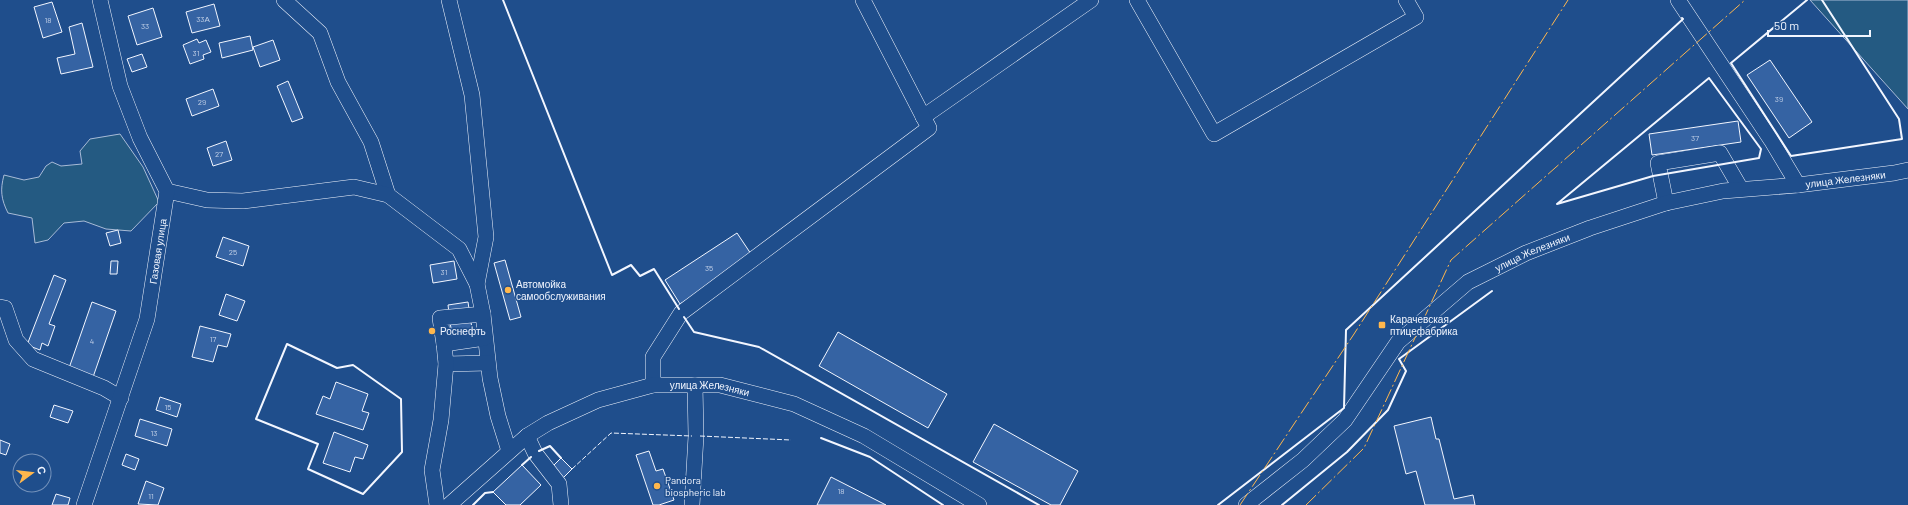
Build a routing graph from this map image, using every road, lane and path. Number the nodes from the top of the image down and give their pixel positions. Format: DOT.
graph roads {
  1 [pos="100,0"];
  2 [pos="284,0"];
  3 [pos="449,0"];
  4 [pos="863,0"];
  5 [pos="1091,0"];
  6 [pos="1137,0"];
  7 [pos="1406,0"];
  8 [pos="1678,0"];
  9 [pos="923,117"];
  10 [pos="1908,170"];
  11 [pos="1798,185"];
  12 [pos="1741,188"];
  13 [pos="167,191"];
  14 [pos="388,195"];
  15 [pos="1666,203"];
  16 [pos="477,284"];
  17 [pos="0,307"];
  18 [pos="483,314"];
  19 [pos="485,338"];
  20 [pos="444,344"];
  21 [pos="488,363"];
  22 [pos="446,364"];
  23 [pos="653,385"];
  24 [pos="695,385"];
  25 [pos="121,398"];
  26 [pos="526,436"];
  27 [pos="509,451"];
  28 [pos="84,505"];
  29 [pos="437,505"];
  30 [pos="449,505"];
  31 [pos="561,505"];
  32 [pos="692,505"];
  33 [pos="979,505"];
  34 [pos="1246,505"];
  1 -- 13 [label="street"];
  2 -- 14 [label="street"];
  3 -- 16 [label="street"];
  4 -- 9 [label="street"];
  5 -- 9 [label="street"];
  6 -- 7 [label="street"];
  8 -- 11 [label="street"];
  9 -- 23 [label="street"];
  10 -- 11 [label="street, улица Железняки"];
  11 -- 12 [label="street, улица Железняки"];
  12 -- 15 [label="street, улица Железняки"];
  12 -- 15 [label="street"];
  13 -- 14 [label="street"];
  13 -- 25 [label="street, Газовая улица"];
  14 -- 16 [label="street"];
  15 -- 34 [label="street, улица Железняки"];
  16 -- 18 [label="street"];
  17 -- 25 [label="street"];
  18 -- 19 [label="street"];
  18 -- 20 [label="street"];
  19 -- 20 [label="street"];
  19 -- 21 [label="street"];
  20 -- 22 [label="street"];
  21 -- 22 [label="street"];
  21 -- 27 [label="street"];
  22 -- 29 [label="street"];
  23 -- 24 [label="street, улица Железняки"];
  23 -- 26 [label="street, улица Железняки"];
  24 -- 32 [label="street"];
  24 -- 33 [label="street, улица Железняки"];
  25 -- 28 [label="street, Газовая улица"];
  26 -- 27 [label="street, улица Железняки"];
  26 -- 31 [label="street"];
  27 -- 30 [label="street, улица Железняки"];
}
